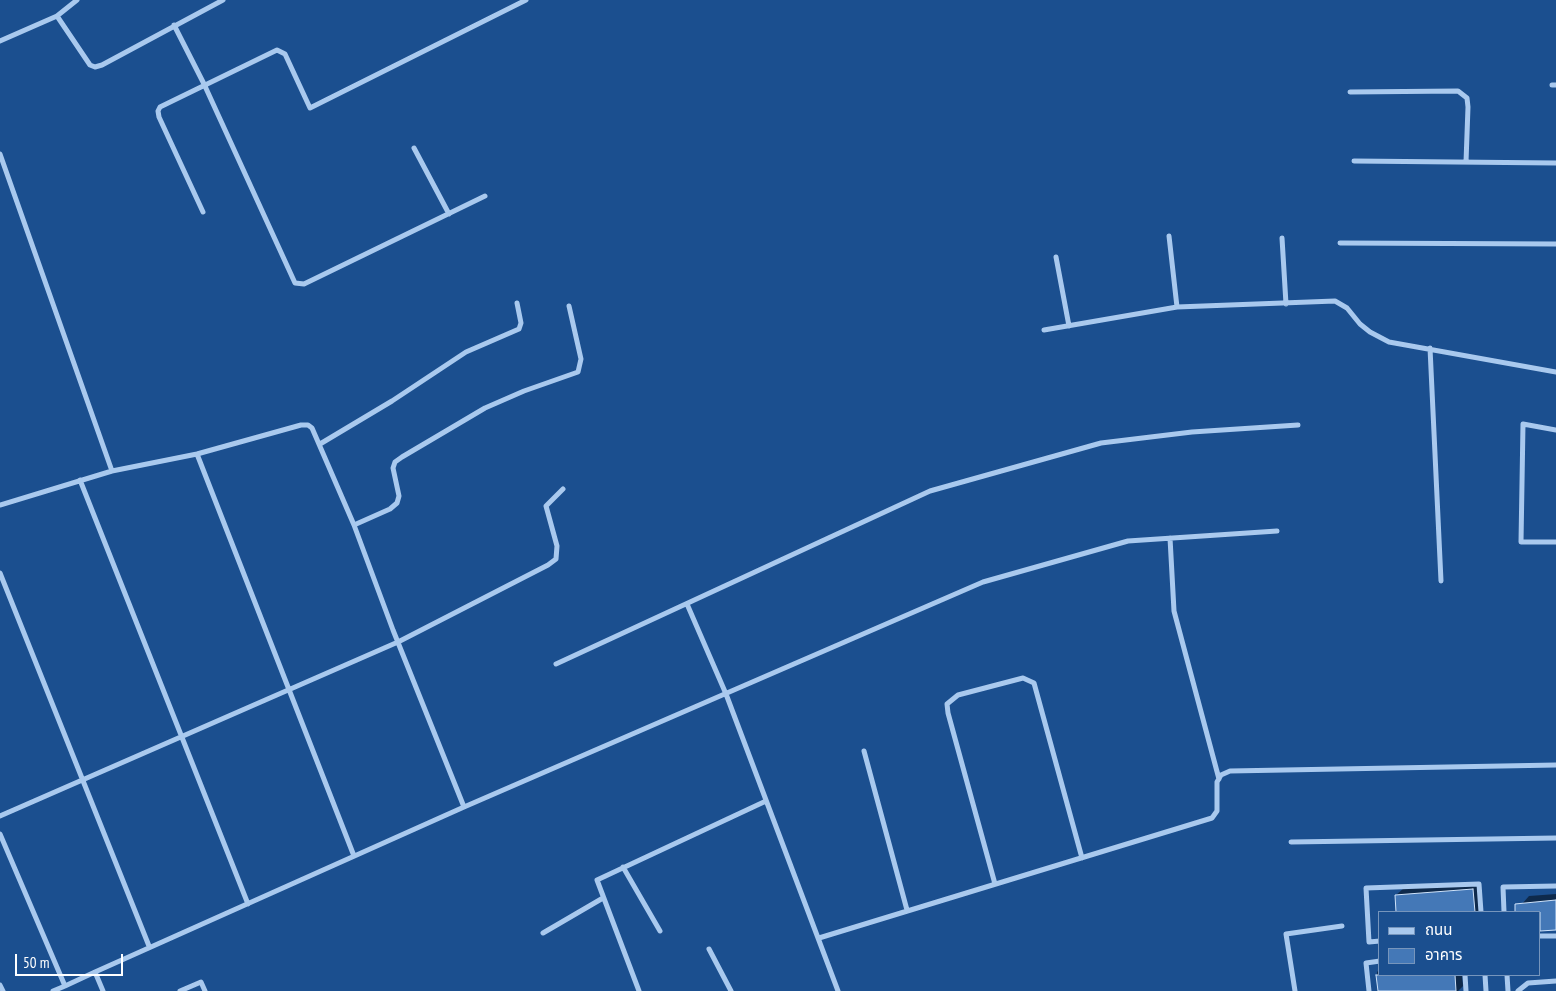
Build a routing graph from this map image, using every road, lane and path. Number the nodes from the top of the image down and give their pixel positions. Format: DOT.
graph roads {
  1 [pos="77,0"];
  2 [pos="223,0"];
  3 [pos="526,0"];
  4 [pos="57,16"];
  5 [pos="174,25"];
  6 [pos="0,41"];
  7 [pos="204,84"];
  8 [pos="1350,92"];
  9 [pos="414,148"];
  10 [pos="0,154"];
  11 [pos="1354,161"];
  12 [pos="1466,162"];
  13 [pos="1556,163"];
  14 [pos="6,170"];
  15 [pos="0,173"];
  16 [pos="485,196"];
  17 [pos="203,212"];
  18 [pos="449,214"];
  19 [pos="1169,236"];
  20 [pos="1282,238"];
  21 [pos="1340,243"];
  22 [pos="1556,244"];
  23 [pos="1056,257"];
  24 [pos="517,303"];
  25 [pos="1286,304"];
  26 [pos="568,306"];
  27 [pos="1177,307"];
  28 [pos="1069,326"];
  29 [pos="1044,330"];
  30 [pos="1430,348"];
  31 [pos="1556,372"];
  32 [pos="1298,425"];
  33 [pos="1556,430"];
  34 [pos="320,444"];
  35 [pos="197,454"];
  36 [pos="112,471"];
  37 [pos="80,480"];
  38 [pos="563,489"];
  39 [pos="0,505"];
  40 [pos="354,525"];
  41 [pos="1277,531"];
  42 [pos="1170,538"];
  43 [pos="1556,542"];
  44 [pos="0,573"];
  45 [pos="1441,581"];
  46 [pos="687,604"];
  47 [pos="398,642"];
  48 [pos="556,664"];
  49 [pos="288,691"];
  50 [pos="726,694"];
  51 [pos="182,739"];
  52 [pos="864,751"];
  53 [pos="1556,765"];
  54 [pos="1218,779"];
  55 [pos="83,781"];
  56 [pos="766,801"];
  57 [pos="464,807"];
  58 [pos="0,816"];
  59 [pos="0,834"];
  60 [pos="1556,838"];
  61 [pos="1291,842"];
  62 [pos="354,856"];
  63 [pos="1082,858"];
  64 [pos="623,867"];
  65 [pos="995,884"];
  66 [pos="1556,886"];
  67 [pos="603,898"];
  68 [pos="248,904"];
  69 [pos="907,910"];
  70 [pos="1481,911"];
  71 [pos="1504,911"];
  72 [pos="1342,926"];
  73 [pos="660,931"];
  74 [pos="544,933"];
  75 [pos="1541,936"];
  76 [pos="1556,936"];
  77 [pos="819,938"];
  78 [pos="1378,941"];
  79 [pos="149,946"];
  80 [pos="709,949"];
  81 [pos="1378,962"];
  82 [pos="95,972"];
  83 [pos="1465,976"];
  84 [pos="1485,976"];
  85 [pos="1507,976"];
  86 [pos="1556,981"];
  87 [pos="0,985"];
  88 [pos="65,986"];
  89 [pos="3,991"];
  90 [pos="53,991"];
  91 [pos="103,991"];
  92 [pos="180,991"];
  93 [pos="205,991"];
  94 [pos="639,991"];
  95 [pos="731,991"];
  96 [pos="838,991"];
  97 [pos="1295,991"];
  98 [pos="1369,991"];
  99 [pos="1466,991"];
  100 [pos="1486,991"];
  101 [pos="1508,991"];
  102 [pos="1518,991"];
  1 -- 4 [label="street"];
  2 -- 5 [label="street"];
  3 -- 7 [label="street"];
  4 -- 5 [label="street"];
  4 -- 6 [label="street"];
  5 -- 7 [label="street"];
  7 -- 17 [label="street"];
  7 -- 18 [label="street"];
  8 -- 12 [label="street"];
  9 -- 18 [label="street"];
  10 -- 14 [label="street"];
  11 -- 12 [label="street"];
  12 -- 13 [label="street"];
  14 -- 15 [label="street"];
  14 -- 36 [label="street"];
  16 -- 18 [label="street"];
  19 -- 27 [label="street"];
  20 -- 25 [label="street"];
  21 -- 22 [label="street"];
  23 -- 28 [label="street"];
  24 -- 34 [label="street"];
  25 -- 27 [label="street"];
  25 -- 30 [label="street"];
  26 -- 40 [label="street"];
  27 -- 28 [label="street"];
  28 -- 29 [label="street"];
  30 -- 31 [label="street"];
  30 -- 45 [label="street"];
  32 -- 46 [label="street"];
  33 -- 43 [label="street"];
  34 -- 35 [label="street"];
  34 -- 40 [label="street"];
  35 -- 36 [label="street"];
  35 -- 49 [label="street"];
  36 -- 37 [label="street"];
  37 -- 39 [label="street"];
  37 -- 51 [label="street"];
  38 -- 47 [label="street"];
  40 -- 47 [label="street"];
  41 -- 42 [label="street"];
  42 -- 50 [label="street"];
  42 -- 54 [label="street"];
  44 -- 55 [label="street"];
  46 -- 48 [label="street"];
  46 -- 50 [label="street"];
  47 -- 49 [label="street"];
  47 -- 57 [label="street"];
  49 -- 51 [label="street"];
  49 -- 62 [label="street"];
  50 -- 56 [label="street"];
  50 -- 57 [label="street"];
  51 -- 55 [label="street"];
  51 -- 68 [label="street"];
  52 -- 69 [label="street"];
  53 -- 54 [label="street"];
  54 -- 63 [label="street"];
  55 -- 58 [label="street"];
  55 -- 79 [label="street"];
  56 -- 64 [label="street"];
  56 -- 77 [label="street"];
  57 -- 62 [label="street"];
  59 -- 88 [label="street"];
  60 -- 61 [label="street"];
  62 -- 68 [label="street"];
  63 -- 65 [label="street"];
  63 -- 65 [label="street"];
  64 -- 67 [label="street"];
  64 -- 73 [label="street"];
  65 -- 69 [label="street"];
  66 -- 71 [label="street"];
  67 -- 74 [label="street"];
  67 -- 94 [label="street"];
  68 -- 79 [label="street"];
  69 -- 77 [label="street"];
  70 -- 78 [label="street"];
  72 -- 97 [label="street"];
  75 -- 76 [label="street"];
  77 -- 96 [label="street"];
  79 -- 82 [label="street"];
  80 -- 95 [label="street"];
  81 -- 98 [label="street"];
  82 -- 88 [label="street"];
  82 -- 91 [label="street"];
  83 -- 99 [label="street"];
  84 -- 100 [label="street"];
  85 -- 101 [label="street"];
  86 -- 102 [label="street"];
  87 -- 89 [label="street"];
  88 -- 90 [label="street"];
  92 -- 93 [label="street"];
}
